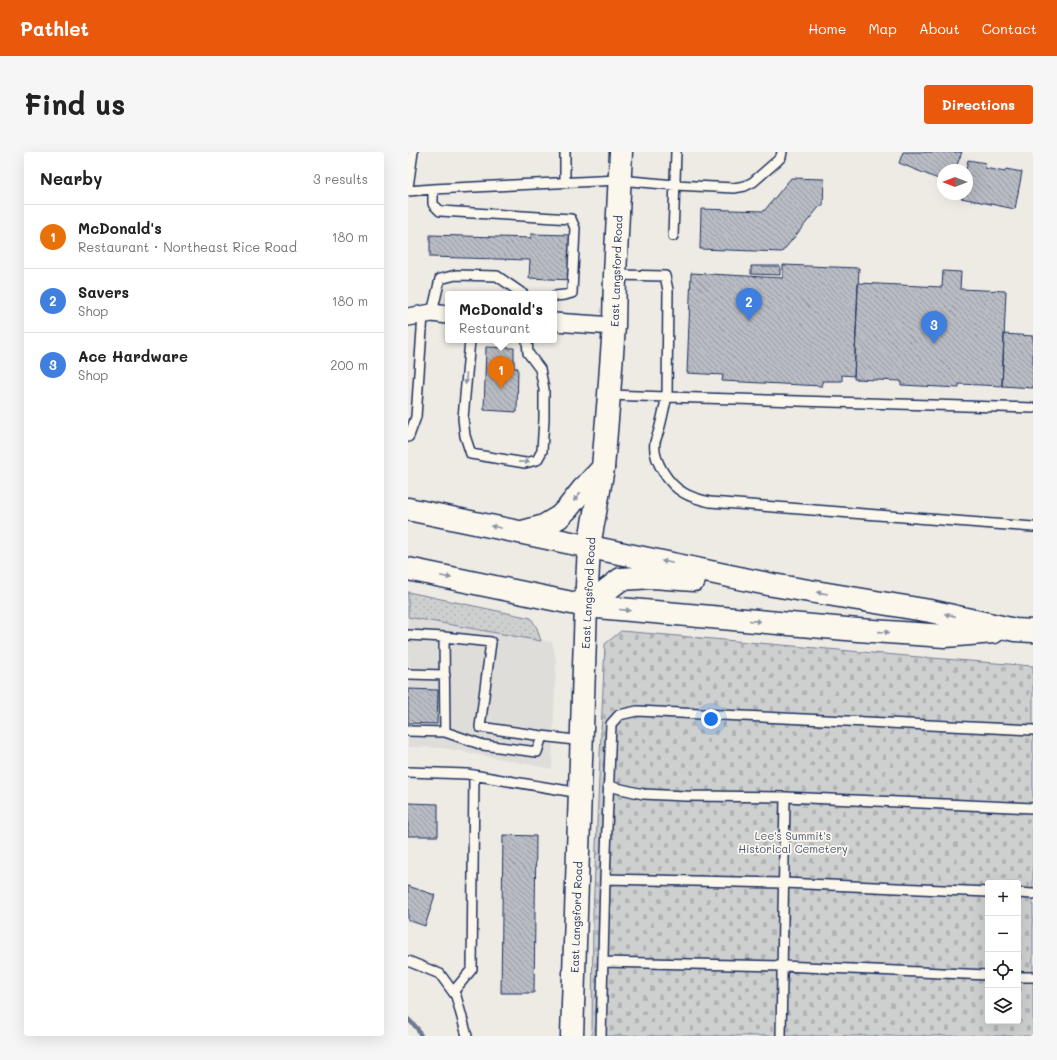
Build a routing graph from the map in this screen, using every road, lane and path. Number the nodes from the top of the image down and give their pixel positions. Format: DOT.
graph roads {
  1 [pos="413,152"];
  2 [pos="565,152"];
  3 [pos="620,152"];
  4 [pos="676,152"];
  5 [pos="782,152"];
  6 [pos="619,180"];
  7 [pos="565,182"];
  8 [pos="675,184"];
  9 [pos="408,187"];
  10 [pos="433,189"];
  11 [pos="408,191"];
  12 [pos="673,236"];
  13 [pos="615,275"];
  14 [pos="519,291"];
  15 [pos="557,296"];
  16 [pos="428,315"];
  17 [pos="557,322"];
  18 [pos="614,326"];
  19 [pos="470,343"];
  20 [pos="527,343"];
  21 [pos="609,395"];
  22 [pos="666,397"];
  23 [pos="1033,408"];
  24 [pos="408,437"];
  25 [pos="604,468"];
  26 [pos="408,509"];
  27 [pos="1033,527"];
  28 [pos="522,532"];
  29 [pos="590,546"];
  30 [pos="408,569"];
  31 [pos="773,585"];
  32 [pos="586,606"];
  33 [pos="1024,631"];
  34 [pos="408,635"];
  35 [pos="444,637"];
  36 [pos="408,674"];
  37 [pos="444,675"];
  38 [pos="1033,730"];
  39 [pos="408,731"];
  40 [pos="445,732"];
  41 [pos="542,736"];
  42 [pos="582,741"];
  43 [pos="408,772"];
  44 [pos="474,775"];
  45 [pos="608,786"];
  46 [pos="580,794"];
  47 [pos="785,797"];
  48 [pos="1033,808"];
  49 [pos="605,878"];
  50 [pos="784,883"];
  51 [pos="985,892"];
  52 [pos="1021,893"];
  53 [pos="1033,894"];
  54 [pos="408,961"];
  55 [pos="603,962"];
  56 [pos="782,966"];
  57 [pos="985,976"];
  58 [pos="1021,977"];
  59 [pos="1033,977"];
  60 [pos="453,992"];
  61 [pos="467,1036"];
  62 [pos="572,1036"];
  63 [pos="601,1036"];
  64 [pos="781,1036"];
  1 -- 9 [label="lane"];
  2 -- 7 [label="lane"];
  3 -- 6 [label="main road, East Langsford Road"];
  4 -- 8 [label="lane"];
  5 -- 8 [label="lane"];
  6 -- 7 [label="lane"];
  6 -- 8 [label="lane"];
  6 -- 13 [label="main road, East Langsford Road"];
  7 -- 10 [label="lane"];
  8 -- 12 [label="lane"];
  10 -- 11 [label="lane"];
  10 -- 15 [label="lane"];
  13 -- 18 [label="main road, East Langsford Road"];
  13 -- 22 [label="lane"];
  14 -- 16 [label="lane"];
  16 -- 24 [label="lane"];
  17 -- 18 [label="street"];
  18 -- 21 [label="main road, East Langsford Road"];
  19 -- 20 [label="lane, one-way"];
  21 -- 22 [label="lane"];
  21 -- 25 [label="main road, East Langsford Road"];
  22 -- 23 [label="lane"];
  22 -- 27 [label="lane"];
  25 -- 28 [label="main road, one-way"];
  25 -- 29 [label="main road, East Langsford Road"];
  28 -- 26 [label="main road, one-way"];
  28 -- 29 [label="main road"];
  31 -- 29 [label="main road, one-way"];
  29 -- 32 [label="main road, East Langsford Road"];
  30 -- 32 [label="main road, one-way"];
  31 -- 32 [label="main road"];
  33 -- 31 [label="main road, one-way"];
  32 -- 33 [label="main road, one-way"];
  32 -- 42 [label="main road, East Langsford Road"];
  34 -- 35 [label="lane"];
  35 -- 37 [label="lane"];
  35 -- 41 [label="lane"];
  36 -- 37 [label="lane"];
  37 -- 40 [label="lane"];
  38 -- 45 [label="lane"];
  39 -- 40 [label="lane"];
  40 -- 41 [label="lane"];
  41 -- 42 [label="lane"];
  42 -- 46 [label="main road, East Langsford Road"];
  43 -- 44 [label="lane"];
  44 -- 46 [label="lane"];
  44 -- 60 [label="lane"];
  45 -- 47 [label="lane"];
  45 -- 49 [label="lane"];
  46 -- 62 [label="main road, East Langsford Road"];
  47 -- 48 [label="lane"];
  47 -- 50 [label="lane"];
  49 -- 50 [label="lane"];
  49 -- 55 [label="lane"];
  50 -- 51 [label="lane"];
  50 -- 56 [label="lane"];
  52 -- 53 [label="lane"];
  54 -- 60 [label="lane"];
  55 -- 56 [label="lane"];
  55 -- 63 [label="lane"];
  56 -- 57 [label="lane"];
  56 -- 64 [label="lane"];
  58 -- 59 [label="lane"];
  60 -- 61 [label="lane"];
}
